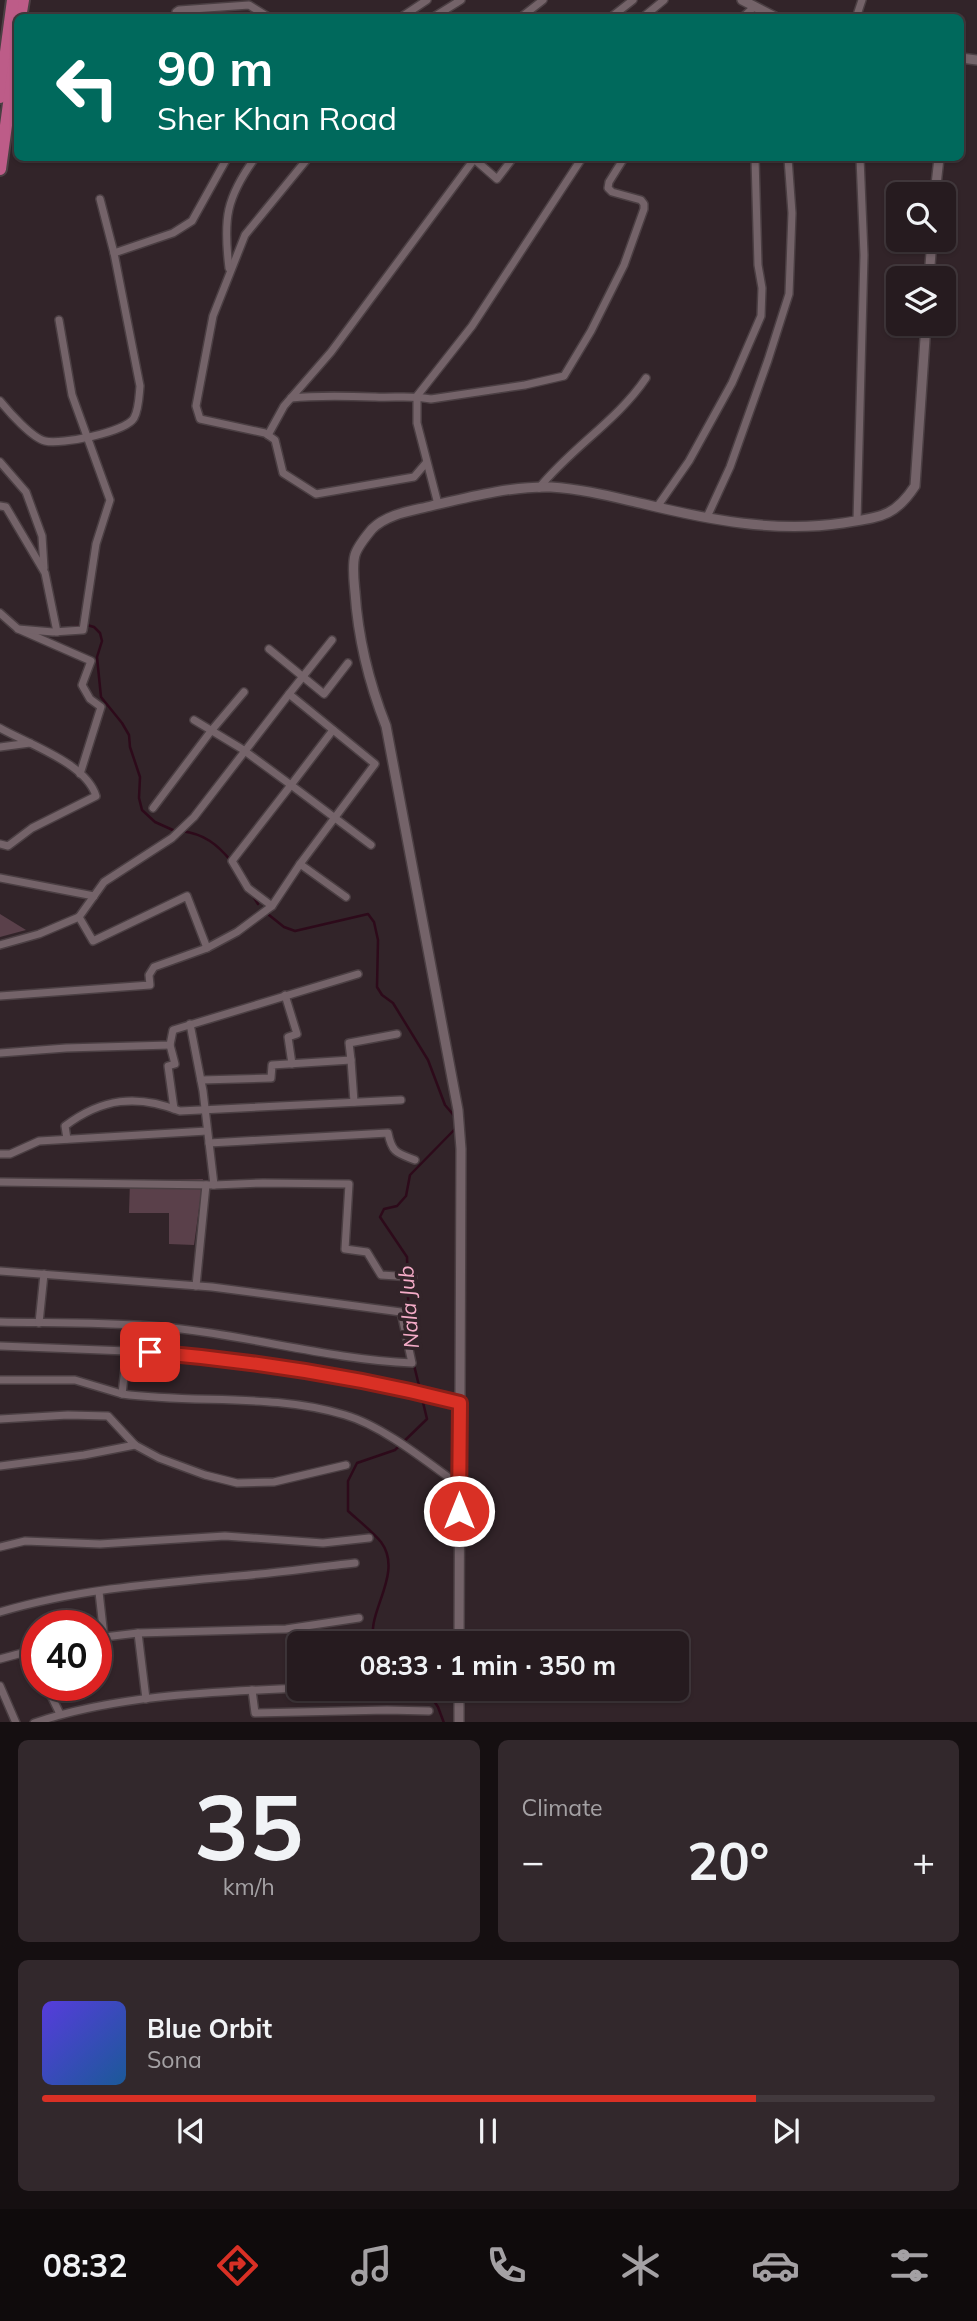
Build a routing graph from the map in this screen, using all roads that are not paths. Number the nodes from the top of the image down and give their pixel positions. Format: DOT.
graph roads {
  1 [pos="13,0"];
  2 [pos="427,0"];
  3 [pos="461,0"];
  4 [pos="543,0"];
  5 [pos="633,0"];
  6 [pos="664,0"];
  7 [pos="742,0"];
  8 [pos="754,7"];
  9 [pos="176,14"];
  10 [pos="262,14"];
  11 [pos="407,14"];
  12 [pos="438,14"];
  13 [pos="525,14"];
  14 [pos="615,14"];
  15 [pos="647,14"];
  16 [pos="746,14"];
  17 [pos="769,14"];
  18 [pos="8,39"];
  19 [pos="14,58"];
  20 [pos="14,77"];
  21 [pos="0,97"];
  22 [pos="225,161"];
  23 [pos="253,161"];
  24 [pos="306,161"];
  25 [pos="472,161"];
  26 [pos="477,161"];
  27 [pos="511,161"];
  28 [pos="580,161"];
  29 [pos="622,161"];
  30 [pos="755,161"];
  31 [pos="788,161"];
  32 [pos="860,161"];
  33 [pos="939,161"];
  34 [pos="0,169"];
  35 [pos="936,182"];
  36 [pos="100,200"];
  37 [pos="114,253"];
  38 [pos="230,271"];
  39 [pos="59,320"];
  40 [pos="925,336"];
  41 [pos="646,378"];
  42 [pos="417,396"];
  43 [pos="291,398"];
  44 [pos="0,401"];
  45 [pos="268,435"];
  46 [pos="86,437"];
  47 [pos="0,462"];
  48 [pos="426,463"];
  49 [pos="539,488"];
  50 [pos="438,505"];
  51 [pos="0,506"];
  52 [pos="657,507"];
  53 [pos="707,517"];
  54 [pos="857,520"];
  55 [pos="45,573"];
  56 [pos="0,613"];
  57 [pos="18,629"];
  58 [pos="57,632"];
  59 [pos="332,640"];
  60 [pos="268,649"];
  61 [pos="348,663"];
  62 [pos="303,677"];
  63 [pos="244,692"];
  64 [pos="289,694"];
  65 [pos="194,720"];
  66 [pos="0,728"];
  67 [pos="333,730"];
  68 [pos="211,731"];
  69 [pos="32,742"];
  70 [pos="0,747"];
  71 [pos="245,751"];
  72 [pos="80,774"];
  73 [pos="291,785"];
  74 [pos="153,808"];
  75 [pos="335,817"];
  76 [pos="0,844"];
  77 [pos="371,845"];
  78 [pos="300,864"];
  79 [pos="0,878"];
  80 [pos="94,896"];
  81 [pos="346,897"];
  82 [pos="272,906"];
  83 [pos="79,917"];
  84 [pos="0,945"];
  85 [pos="207,948"];
  86 [pos="358,974"];
  87 [pos="285,995"];
  88 [pos="0,996"];
  89 [pos="190,1024"];
  90 [pos="397,1034"];
  91 [pos="170,1045"];
  92 [pos="0,1053"];
  93 [pos="351,1060"];
  94 [pos="292,1064"];
  95 [pos="201,1080"];
  96 [pos="401,1100"];
  97 [pos="354,1102"];
  98 [pos="174,1109"];
  99 [pos="205,1109"];
  100 [pos="207,1131"];
  101 [pos="67,1139"];
  102 [pos="209,1143"];
  103 [pos="0,1154"];
  104 [pos="415,1160"];
  105 [pos="0,1182"];
  106 [pos="205,1185"];
  107 [pos="214,1185"];
  108 [pos="0,1271"];
  109 [pos="44,1274"];
  110 [pos="413,1277"];
  111 [pos="196,1286"];
  112 [pos="0,1322"];
  113 [pos="39,1323"];
  114 [pos="0,1346"];
  115 [pos="127,1351"];
  116 [pos="0,1380"];
  117 [pos="121,1394"];
  118 [pos="460,1403"];
  119 [pos="0,1419"];
  120 [pos="135,1445"];
  121 [pos="0,1465"];
  122 [pos="345,1465"];
  123 [pos="459,1485"];
  124 [pos="369,1538"];
  125 [pos="0,1547"];
  126 [pos="355,1563"];
  127 [pos="99,1592"];
  128 [pos="99,1610"];
  129 [pos="0,1612"];
  130 [pos="359,1618"];
  131 [pos="459,1631"];
  132 [pos="138,1633"];
  133 [pos="112,1636"];
  134 [pos="21,1654"];
  135 [pos="0,1659"];
  136 [pos="0,1686"];
  137 [pos="287,1689"];
  138 [pos="252,1690"];
  139 [pos="146,1699"];
  140 [pos="54,1701"];
  141 [pos="459,1701"];
  142 [pos="429,1711"];
  143 [pos="60,1713"];
  144 [pos="255,1713"];
  145 [pos="16,1722"];
  146 [pos="37,1722"];
  147 [pos="256,1722"];
  148 [pos="459,1722"];
  1 -- 18 [label="highway"];
  2 -- 11 [label="street"];
  3 -- 12 [label="street"];
  4 -- 13 [label="street"];
  5 -- 14 [label="street"];
  6 -- 15 [label="street"];
  7 -- 8 [label="street"];
  8 -- 16 [label="street"];
  8 -- 17 [label="street"];
  9 -- 10 [label="street"];
  18 -- 19 [label="highway"];
  18 -- 21 [label="highway"];
  20 -- 34 [label="highway"];
  22 -- 37 [label="street"];
  23 -- 38 [label="street"];
  24 -- 38 [label="street"];
  25 -- 43 [label="street"];
  26 -- 27 [label="street"];
  28 -- 42 [label="street"];
  29 -- 42 [label="street"];
  30 -- 52 [label="street"];
  31 -- 53 [label="street"];
  32 -- 54 [label="street"];
  33 -- 35 [label="street"];
  36 -- 37 [label="street"];
  37 -- 46 [label="street"];
  38 -- 45 [label="street"];
  39 -- 46 [label="street"];
  40 -- 54 [label="street"];
  41 -- 49 [label="street"];
  42 -- 43 [label="street"];
  42 -- 48 [label="street"];
  43 -- 45 [label="street"];
  44 -- 46 [label="street"];
  45 -- 48 [label="street"];
  46 -- 58 [label="street"];
  47 -- 55 [label="street"];
  48 -- 50 [label="street"];
  49 -- 50 [label="street"];
  49 -- 52 [label="street"];
  50 -- 118 [label="street"];
  51 -- 55 [label="street"];
  52 -- 53 [label="street"];
  53 -- 54 [label="street"];
  55 -- 58 [label="street"];
  56 -- 57 [label="street"];
  57 -- 58 [label="street"];
  57 -- 72 [label="street"];
  59 -- 62 [label="street"];
  60 -- 62 [label="street"];
  61 -- 62 [label="street"];
  62 -- 64 [label="street"];
  63 -- 68 [label="street"];
  64 -- 67 [label="street"];
  64 -- 71 [label="street"];
  65 -- 68 [label="street"];
  66 -- 69 [label="street"];
  67 -- 73 [label="street"];
  67 -- 75 [label="street"];
  68 -- 71 [label="street"];
  68 -- 74 [label="street"];
  69 -- 70 [label="street"];
  69 -- 72 [label="street"];
  71 -- 73 [label="street"];
  71 -- 80 [label="street"];
  72 -- 76 [label="street"];
  73 -- 75 [label="street"];
  73 -- 82 [label="street"];
  75 -- 77 [label="street"];
  75 -- 78 [label="street"];
  78 -- 81 [label="street"];
  78 -- 82 [label="street"];
  79 -- 80 [label="street"];
  80 -- 83 [label="street"];
  82 -- 85 [label="street"];
  83 -- 84 [label="street"];
  83 -- 85 [label="street"];
  85 -- 88 [label="street"];
  86 -- 87 [label="street"];
  87 -- 89 [label="street"];
  87 -- 94 [label="street"];
  89 -- 91 [label="street"];
  89 -- 95 [label="street"];
  90 -- 93 [label="street"];
  91 -- 92 [label="street"];
  91 -- 98 [label="street"];
  93 -- 94 [label="street"];
  93 -- 97 [label="street"];
  94 -- 95 [label="street"];
  95 -- 99 [label="street"];
  96 -- 97 [label="street"];
  97 -- 99 [label="street"];
  98 -- 99 [label="street"];
  98 -- 101 [label="street"];
  99 -- 100 [label="street"];
  100 -- 101 [label="street"];
  100 -- 102 [label="street"];
  101 -- 103 [label="street"];
  102 -- 104 [label="street"];
  102 -- 107 [label="street"];
  105 -- 106 [label="street"];
  106 -- 107 [label="street"];
  106 -- 111 [label="street"];
  107 -- 110 [label="street"];
  108 -- 109 [label="street"];
  109 -- 111 [label="street"];
  109 -- 113 [label="street"];
  111 -- 113 [label="street"];
  112 -- 113 [label="street"];
  114 -- 115 [label="street"];
  115 -- 117 [label="street"];
  115 -- 118 [label="street"];
  116 -- 117 [label="street"];
  117 -- 123 [label="street"];
  118 -- 123 [label="street"];
  119 -- 120 [label="street"];
  120 -- 121 [label="street"];
  120 -- 122 [label="street"];
  123 -- 131 [label="street"];
  124 -- 125 [label="street"];
  126 -- 127 [label="street"];
  127 -- 128 [label="street"];
  127 -- 129 [label="street"];
  130 -- 132 [label="street"];
  132 -- 133 [label="street"];
  132 -- 139 [label="street"];
  134 -- 135 [label="street"];
  136 -- 145 [label="street"];
  137 -- 138 [label="street"];
  138 -- 139 [label="street"];
  138 -- 144 [label="street"];
  139 -- 143 [label="street"];
  140 -- 143 [label="street"];
  141 -- 148 [label="street"];
  142 -- 144 [label="street"];
  143 -- 146 [label="street"];
  144 -- 147 [label="street"];
}
